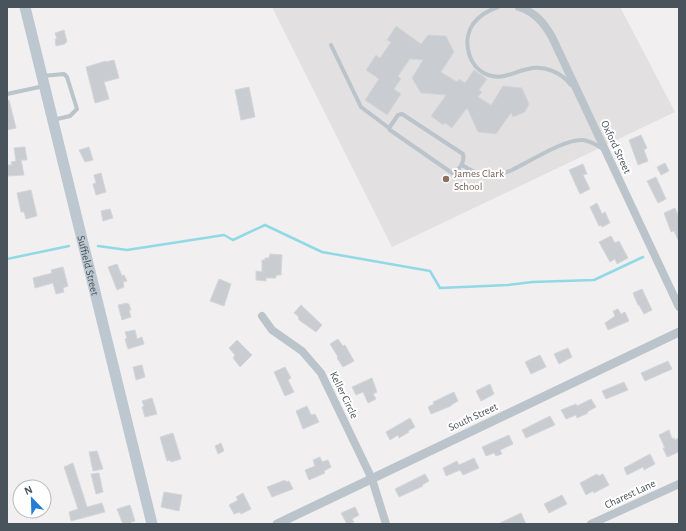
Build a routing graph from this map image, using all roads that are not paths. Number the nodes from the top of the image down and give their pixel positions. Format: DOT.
graph roads {
  1 [pos="25,7"];
  2 [pos="498,7"];
  3 [pos="519,7"];
  4 [pos="331,45"];
  5 [pos="43,81"];
  6 [pos="7,94"];
  7 [pos="579,95"];
  8 [pos="52,120"];
  9 [pos="390,128"];
  10 [pos="605,150"];
  11 [pos="462,165"];
  12 [pos="679,307"];
  13 [pos="262,316"];
  14 [pos="679,332"];
  15 [pos="372,479"];
  16 [pos="679,484"];
  17 [pos="152,524"];
  18 [pos="278,524"];
  19 [pos="386,524"];
  20 [pos="591,524"];
  1 -- 5 [label="main road, Suffield Street"];
  2 -- 7 [label="lane"];
  3 -- 7 [label="street, Oxford Street"];
  4 -- 9 [label="lane"];
  5 -- 6 [label="lane"];
  5 -- 8 [label="main road, Suffield Street"];
  5 -- 8 [label="lane"];
  7 -- 10 [label="street, Oxford Street"];
  8 -- 17 [label="main road, Suffield Street"];
  9 -- 11 [label="lane"];
  9 -- 11 [label="lane"];
  10 -- 11 [label="lane"];
  10 -- 12 [label="street, Oxford Street"];
  13 -- 15 [label="street, Keller Circle"];
  14 -- 15 [label="street, South Street"];
  15 -- 18 [label="street, South Street"];
  15 -- 19 [label="street, Keller Circle"];
  16 -- 20 [label="street, Charest Lane"];
}
